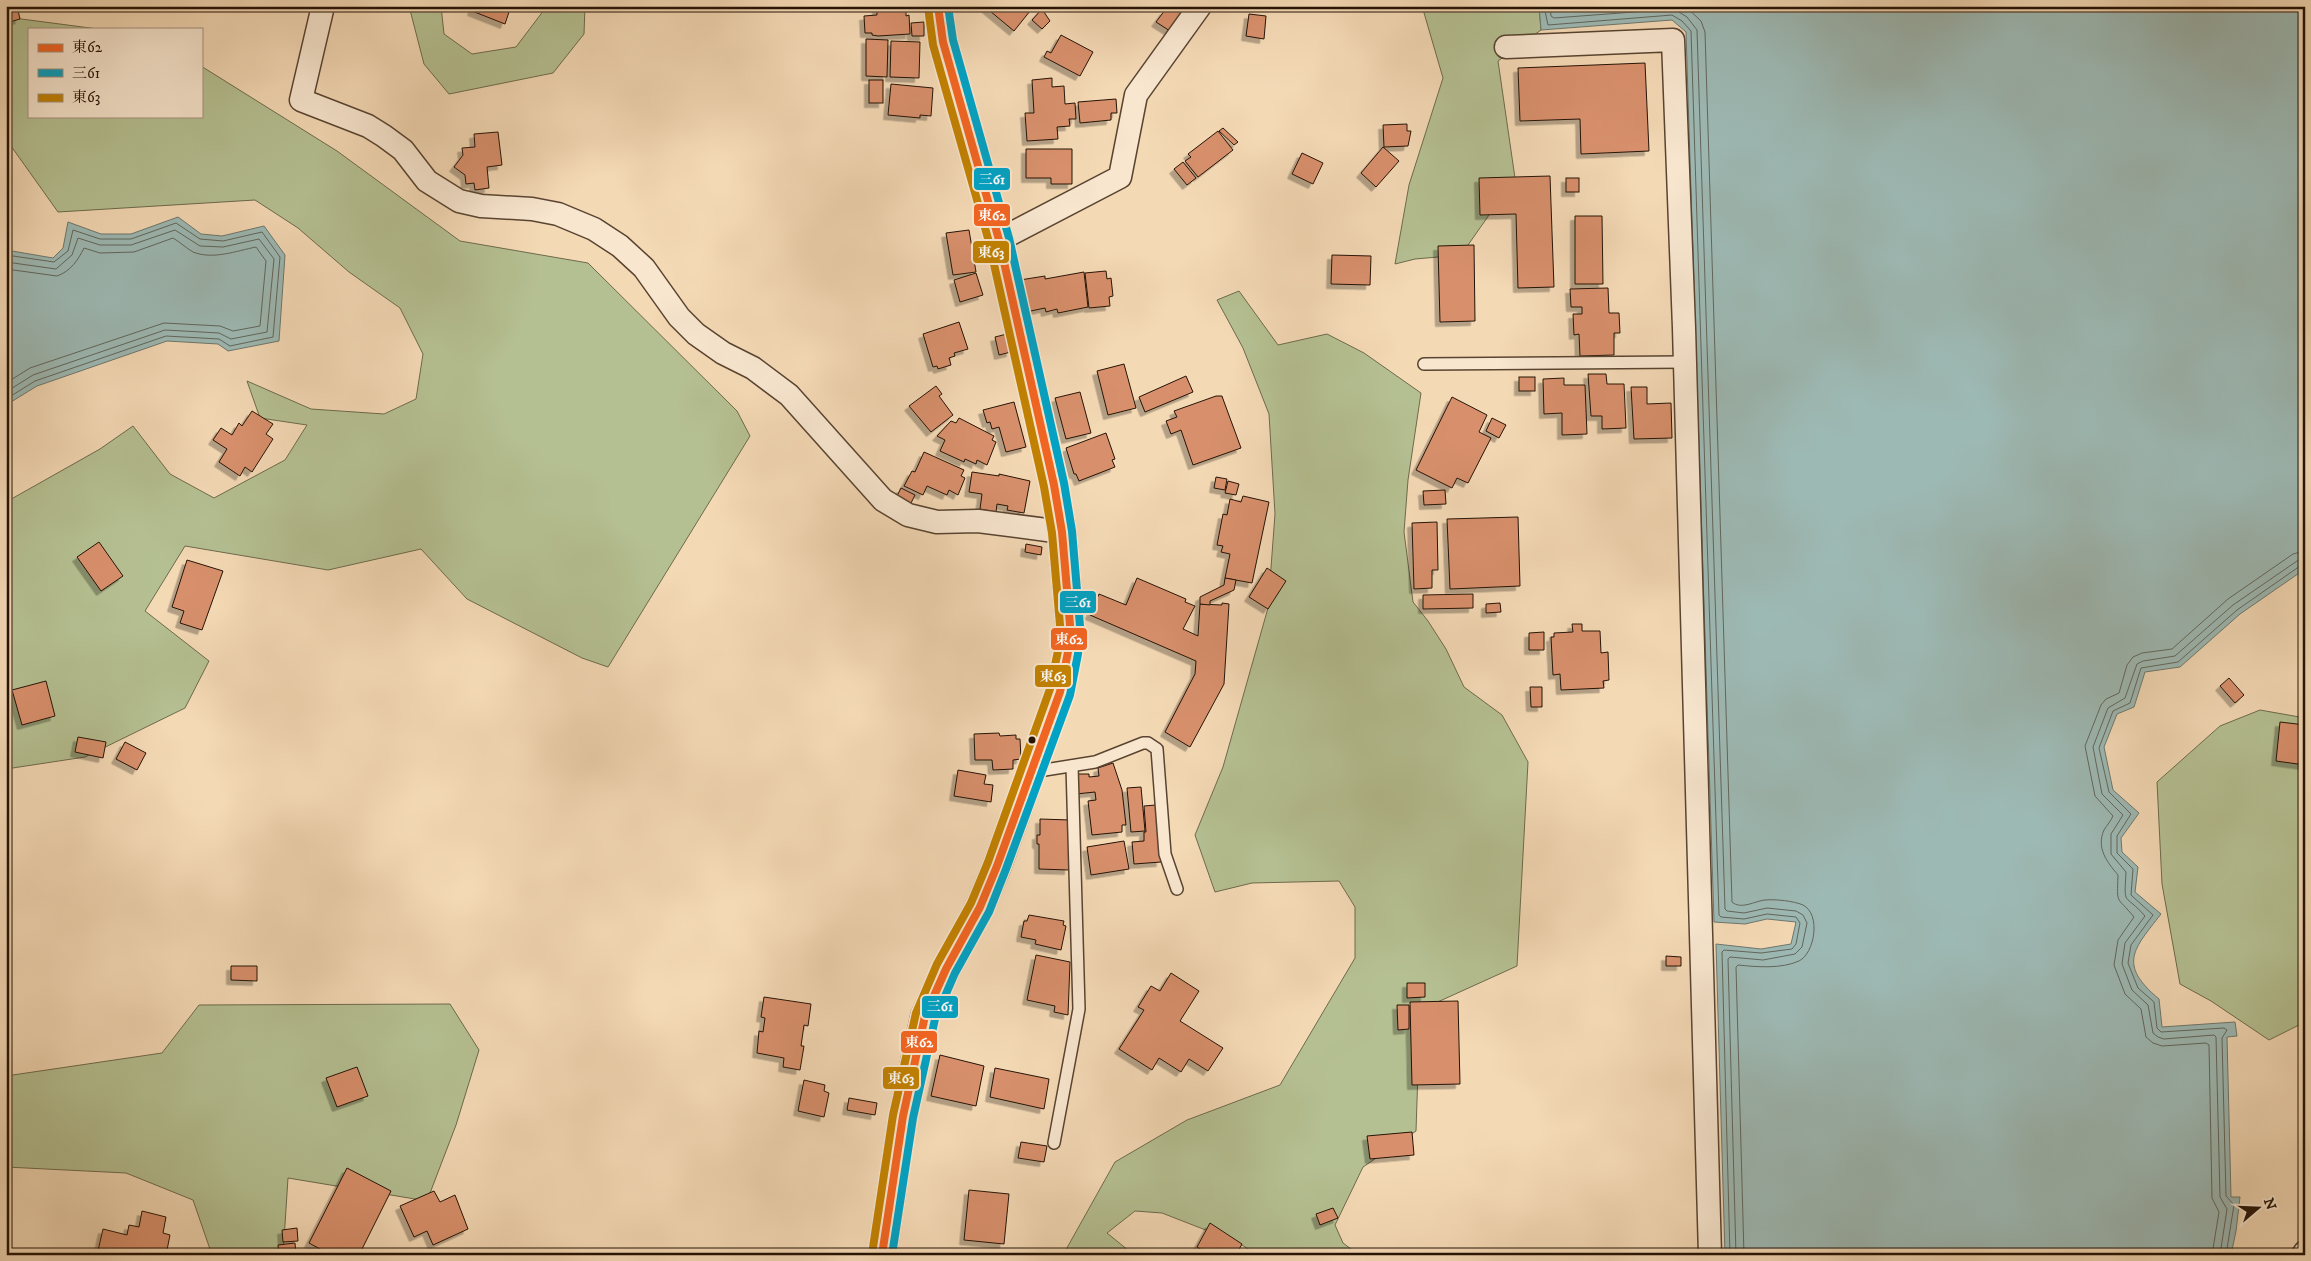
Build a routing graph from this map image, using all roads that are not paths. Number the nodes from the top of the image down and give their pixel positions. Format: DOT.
graph roads {
  1 [pos="323,6"];
  2 [pos="938,6"];
  3 [pos="1200,6"];
  4 [pos="1506,47"];
  5 [pos="999,240"];
  6 [pos="1685,362"];
  7 [pos="1424,364"];
  8 [pos="1062,532"];
  9 [pos="1072,766"];
  10 [pos="1032,772"];
  11 [pos="1177,889"];
  12 [pos="1054,1143"];
  13 [pos="882,1255"];
  14 [pos="1710,1255"];
  1 -- 8 [label="street"];
  2 -- 5 [label="street"];
  3 -- 5 [label="street"];
  4 -- 6 [label="street"];
  5 -- 8 [label="street"];
  6 -- 7 [label="lane"];
  6 -- 14 [label="street"];
  8 -- 10 [label="street"];
  9 -- 10 [label="lane"];
  9 -- 11 [label="lane"];
  9 -- 12 [label="lane"];
  10 -- 13 [label="street"];
}
